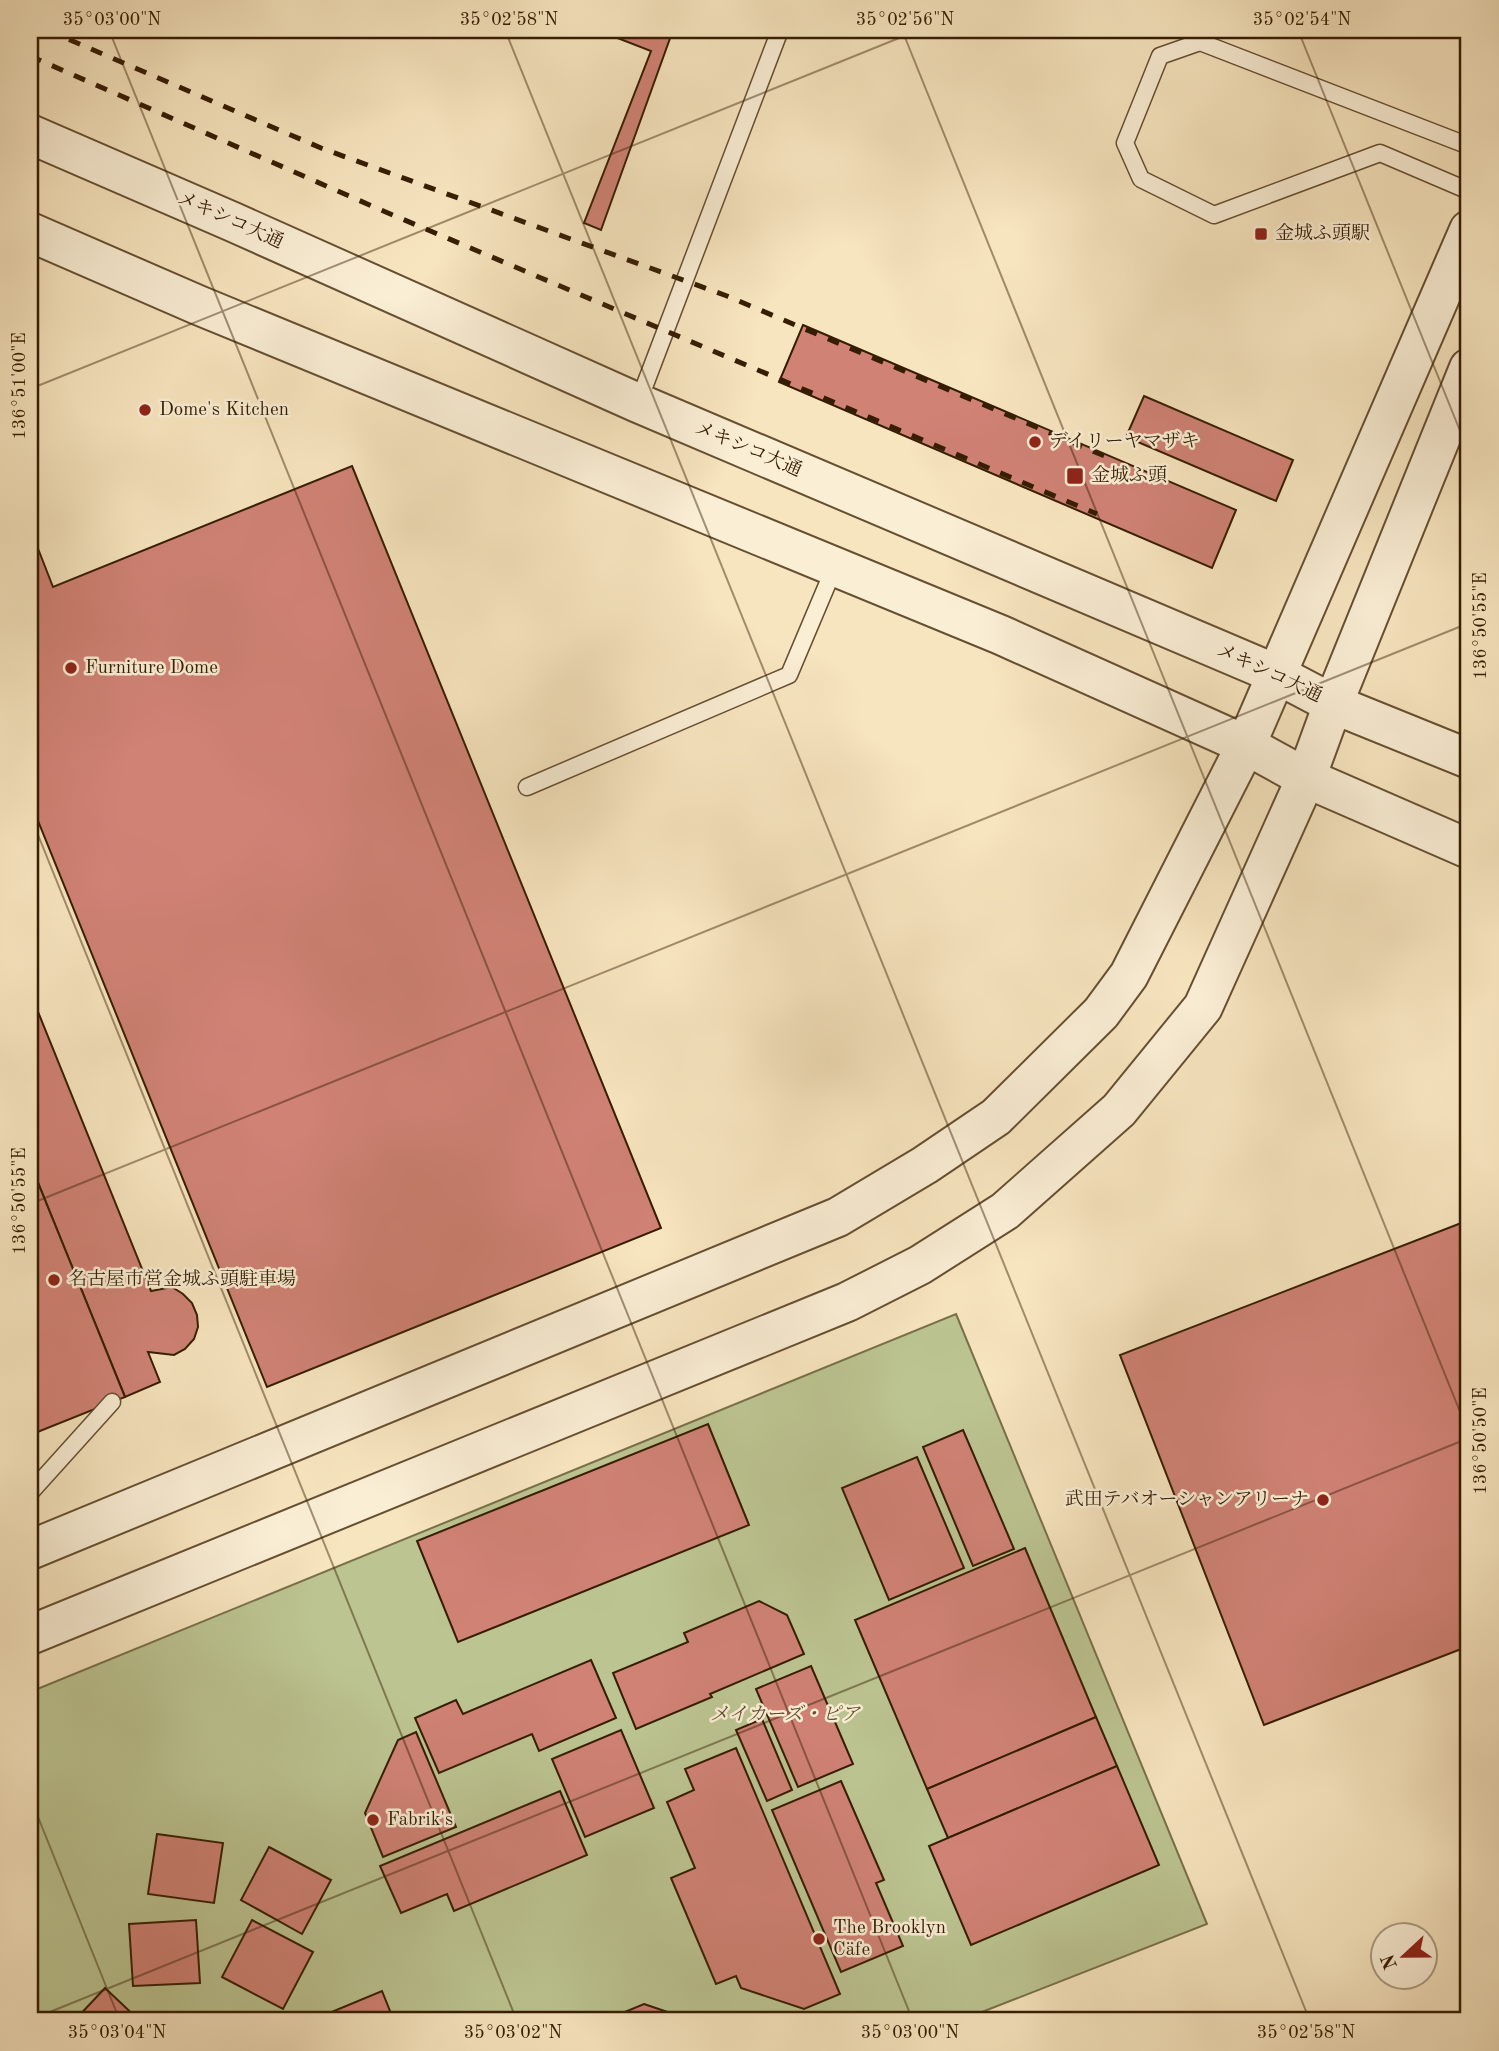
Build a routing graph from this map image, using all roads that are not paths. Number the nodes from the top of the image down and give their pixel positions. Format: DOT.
graph roads {
  1 [pos="780,30"];
  2 [pos="30,134"];
  3 [pos="1469,146"];
  4 [pos="1469,191"];
  5 [pos="1469,230"];
  6 [pos="30,232"];
  7 [pos="1469,368"];
  8 [pos="638,403"];
  9 [pos="835,566"];
  10 [pos="1276,674"];
  11 [pos="1333,704"];
  12 [pos="1246,745"];
  13 [pos="1469,759"];
  14 [pos="1306,778"];
  15 [pos="527,787"];
  16 [pos="1469,849"];
  17 [pos="112,1402"];
  18 [pos="30,1493"];
  19 [pos="30,1550"];
  20 [pos="30,1635"];
  1 -- 8 [label="lane"];
  2 -- 8 [label="street, メキシコ大通"];
  3 -- 4 [label="lane"];
  5 -- 10 [label="street"];
  6 -- 9 [label="street"];
  7 -- 11 [label="street"];
  8 -- 10 [label="street, メキシコ大通"];
  9 -- 12 [label="street"];
  9 -- 15 [label="lane"];
  10 -- 11 [label="street, メキシコ大通"];
  10 -- 12 [label="street"];
  11 -- 13 [label="street, メキシコ大通"];
  11 -- 14 [label="street"];
  12 -- 14 [label="street"];
  12 -- 19 [label="street"];
  14 -- 16 [label="street"];
  14 -- 20 [label="street"];
  17 -- 18 [label="lane"];
}
